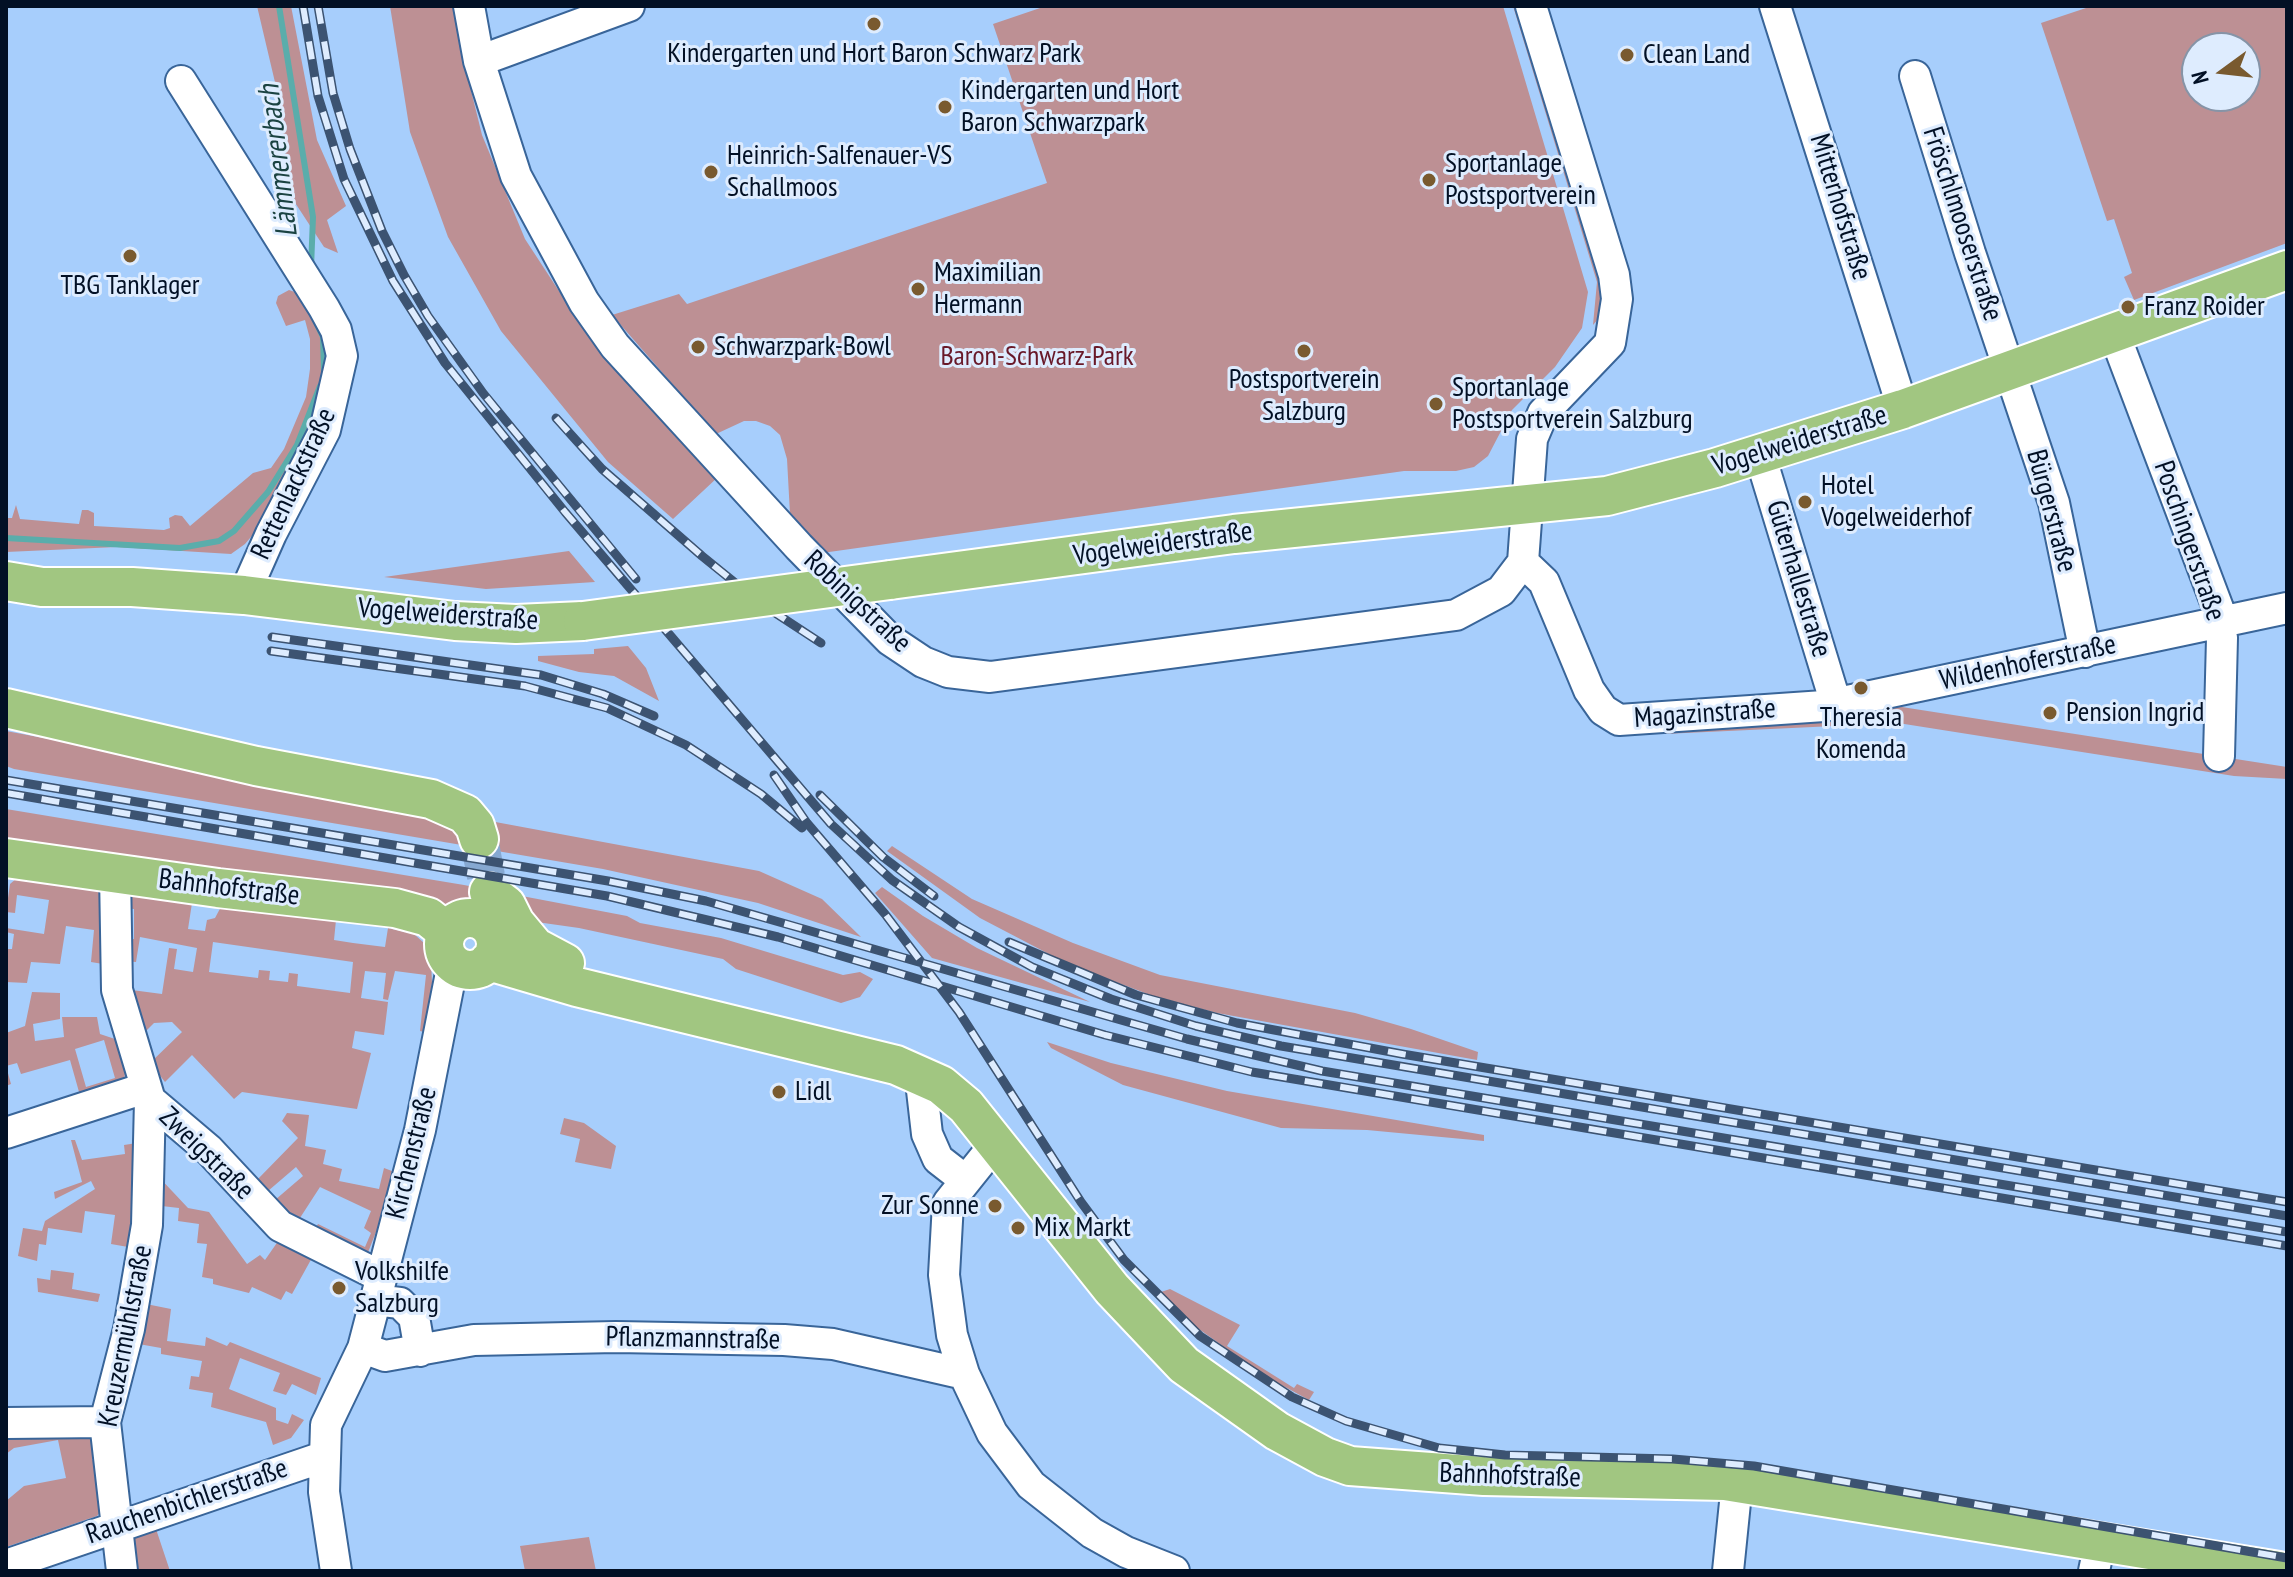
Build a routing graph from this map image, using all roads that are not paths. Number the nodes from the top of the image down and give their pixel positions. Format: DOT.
graph roads {
  1 [pos="469,6"];
  2 [pos="629,6"];
  3 [pos="1531,6"];
  4 [pos="1775,6"];
  5 [pos="479,61"];
  6 [pos="1915,76"];
  7 [pos="181,81"];
  8 [pos="2287,270"];
  9 [pos="2114,333"];
  10 [pos="2009,372"];
  11 [pos="1903,409"];
  12 [pos="1760,455"];
  13 [pos="1528,504"];
  14 [pos="1523,562"];
  15 [pos="24,584"];
  16 [pos="244,595"];
  17 [pos="6,606"];
  18 [pos="2287,608"];
  19 [pos="2220,622"];
  20 [pos="2085,652"];
  21 [pos="1836,704"];
  22 [pos="6,708"];
  23 [pos="2219,756"];
  24 [pos="479,839"];
  25 [pos="7,864"];
  26 [pos="115,873"];
  27 [pos="477,935"];
  28 [pos="908,1069"];
  29 [pos="148,1094"];
  30 [pos="6,1133"];
  31 [pos="996,1143"];
  32 [pos="965,1180"];
  33 [pos="378,1288"];
  34 [pos="363,1348"];
  35 [pos="420,1351"];
  36 [pos="964,1374"];
  37 [pos="105,1422"];
  38 [pos="6,1423"];
  39 [pos="323,1457"];
  40 [pos="1737,1483"];
  41 [pos="115,1525"];
  42 [pos="2097,1557"];
  43 [pos="6,1565"];
  44 [pos="122,1571"];
  45 [pos="336,1571"];
  46 [pos="1174,1571"];
  47 [pos="1728,1571"];
  48 [pos="2279,1571"];
  1 -- 5 [label="street, Robinigstraße"];
  2 -- 5 [label="street"];
  3 -- 13 [label="street"];
  4 -- 11 [label="street, Mitterhofstraße"];
  5 -- 14 [label="street, Robinigstraße"];
  6 -- 10 [label="street, Fröschlmooserstraße"];
  7 -- 16 [label="street, Rettenlackstraße"];
  8 -- 9 [label="main road, Vogelweiderstraße"];
  9 -- 10 [label="main road, Vogelweiderstraße"];
  9 -- 19 [label="street, Poschingerstraße"];
  10 -- 11 [label="main road, Vogelweiderstraße"];
  10 -- 20 [label="street, Bürgerstraße"];
  11 -- 12 [label="main road, Vogelweiderstraße"];
  12 -- 13 [label="main road, Vogelweiderstraße"];
  12 -- 21 [label="street, Güterhallestraße"];
  13 -- 14 [label="street"];
  13 -- 16 [label="main road, Vogelweiderstraße, bridge"];
  14 -- 21 [label="street, Magazinstraße"];
  15 -- 16 [label="main road, Vogelweiderstraße"];
  15 -- 17 [label="main road"];
  18 -- 19 [label="street, Wildenhoferstraße"];
  19 -- 20 [label="street, Wildenhoferstraße"];
  19 -- 23 [label="street, Poschingerstraße"];
  20 -- 21 [label="street, Wildenhoferstraße"];
  22 -- 24 [label="main road"];
  25 -- 26 [label="main road, Bahnhofstraße"];
  26 -- 27 [label="main road, Bahnhofstraße"];
  26 -- 29 [label="street, Zweigstraße"];
  27 -- 28 [label="main road, Bahnhofstraße"];
  27 -- 28 [label="main road, Bahnhofstraße"];
  27 -- 33 [label="street, Kirchenstraße"];
  28 -- 31 [label="main road, Bahnhofstraße"];
  28 -- 32 [label="street"];
  29 -- 30 [label="street"];
  29 -- 33 [label="street, Zweigstraße"];
  29 -- 37 [label="street, Kreuzermühlstraße"];
  31 -- 32 [label="street"];
  31 -- 40 [label="main road, Bahnhofstraße"];
  32 -- 36 [label="street"];
  33 -- 34 [label="street, Kirchenstraße"];
  33 -- 35 [label="street"];
  34 -- 35 [label="street, Pflanzmannstraße"];
  34 -- 39 [label="street, Kirchenstraße"];
  35 -- 36 [label="street, Pflanzmannstraße"];
  36 -- 46 [label="street"];
  37 -- 38 [label="street"];
  37 -- 41 [label="street, Kreuzermühlstraße"];
  39 -- 41 [label="street, Rauchenbichlerstraße"];
  39 -- 45 [label="street, Kirchenstraße"];
  40 -- 42 [label="main road, Bahnhofstraße"];
  40 -- 47 [label="street"];
  41 -- 43 [label="street, Rauchenbichlerstraße"];
  41 -- 44 [label="street, Kreuzermühlstraße"];
  42 -- 48 [label="main road, Bahnhofstraße"];
}
